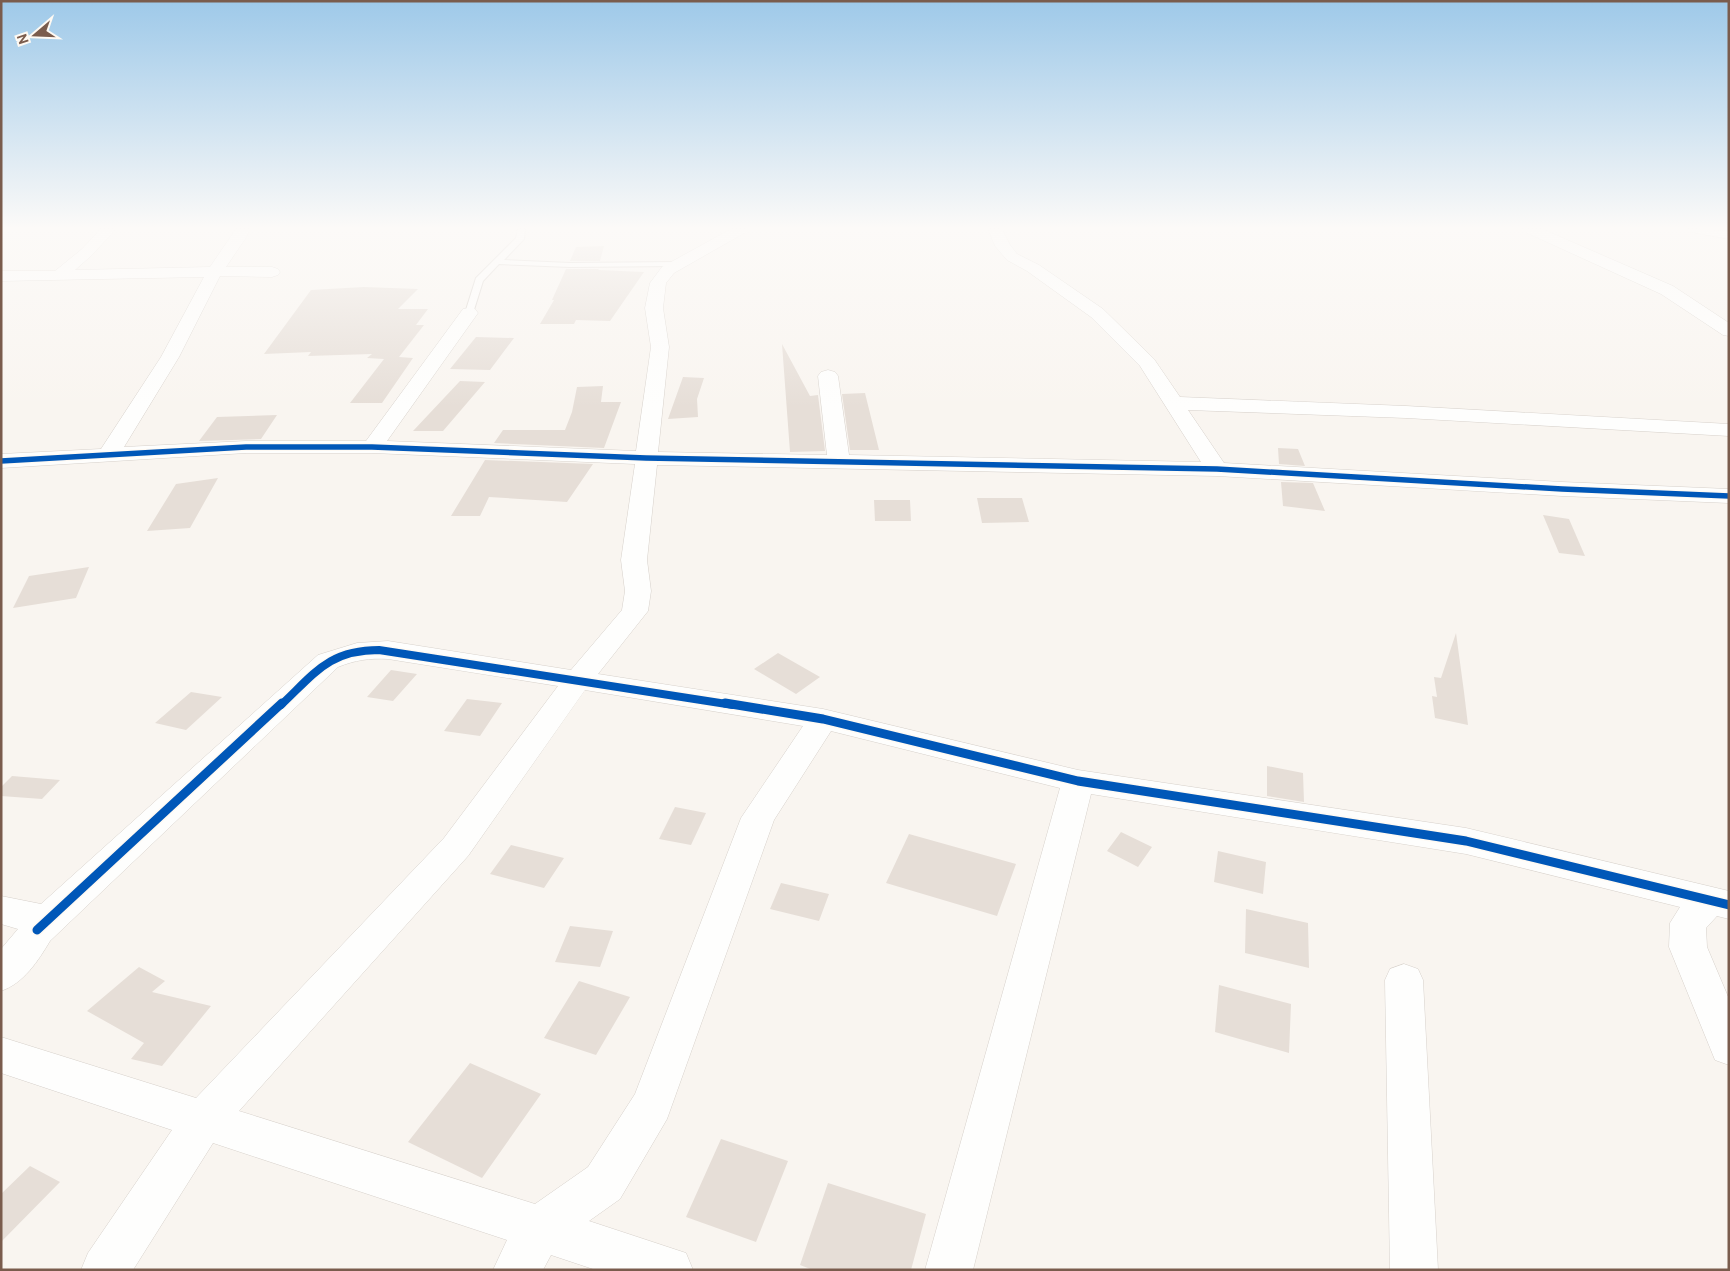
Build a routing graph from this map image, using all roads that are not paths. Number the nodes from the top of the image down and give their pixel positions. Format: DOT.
graph roads {
  1 [pos="206,288"];
  2 [pos="476,288"];
  3 [pos="657,288"];
  4 [pos="1062,288"];
  5 [pos="1663,288"];
  6 [pos="469,312"];
  7 [pos="1729,331"];
  8 [pos="828,376"];
  9 [pos="1174,403"];
  10 [pos="1729,430"];
  11 [pos="372,447"];
  12 [pos="108,455"];
  13 [pos="646,458"];
  14 [pos="1,461"];
  15 [pos="839,462"];
  16 [pos="1217,469"];
  17 [pos="1729,496"];
  18 [pos="578,680"];
  19 [pos="823,718"];
  20 [pos="1078,781"];
  21 [pos="1720,902"];
  22 [pos="1,910"];
  23 [pos="37,930"];
  24 [pos="1,975"];
  25 [pos="1404,980"];
  26 [pos="1729,1047"];
  27 [pos="1,1055"];
  28 [pos="203,1120"];
  29 [pos="540,1228"];
  30 [pos="105,1270"];
  31 [pos="518,1270"];
  32 [pos="669,1270"];
  33 [pos="949,1270"];
  34 [pos="1414,1270"];
  1 -- 12 [label="street"];
  2 -- 6 [label="lane"];
  3 -- 13 [label="street"];
  4 -- 9 [label="street"];
  5 -- 7 [label="street"];
  6 -- 11 [label="street"];
  8 -- 15 [label="street"];
  9 -- 10 [label="street"];
  9 -- 16 [label="street"];
  11 -- 12 [label="street"];
  11 -- 13 [label="street"];
  12 -- 14 [label="street"];
  13 -- 15 [label="street"];
  13 -- 18 [label="street"];
  15 -- 16 [label="street"];
  16 -- 17 [label="street"];
  18 -- 19 [label="street"];
  18 -- 23 [label="street"];
  18 -- 28 [label="street"];
  19 -- 20 [label="street"];
  19 -- 29 [label="street"];
  20 -- 21 [label="street"];
  20 -- 33 [label="street"];
  21 -- 26 [label="street"];
  22 -- 23 [label="street"];
  23 -- 24 [label="street"];
  25 -- 34 [label="street"];
  27 -- 28 [label="street"];
  28 -- 29 [label="street"];
  28 -- 30 [label="street"];
  29 -- 31 [label="street"];
  29 -- 32 [label="street"];
}
